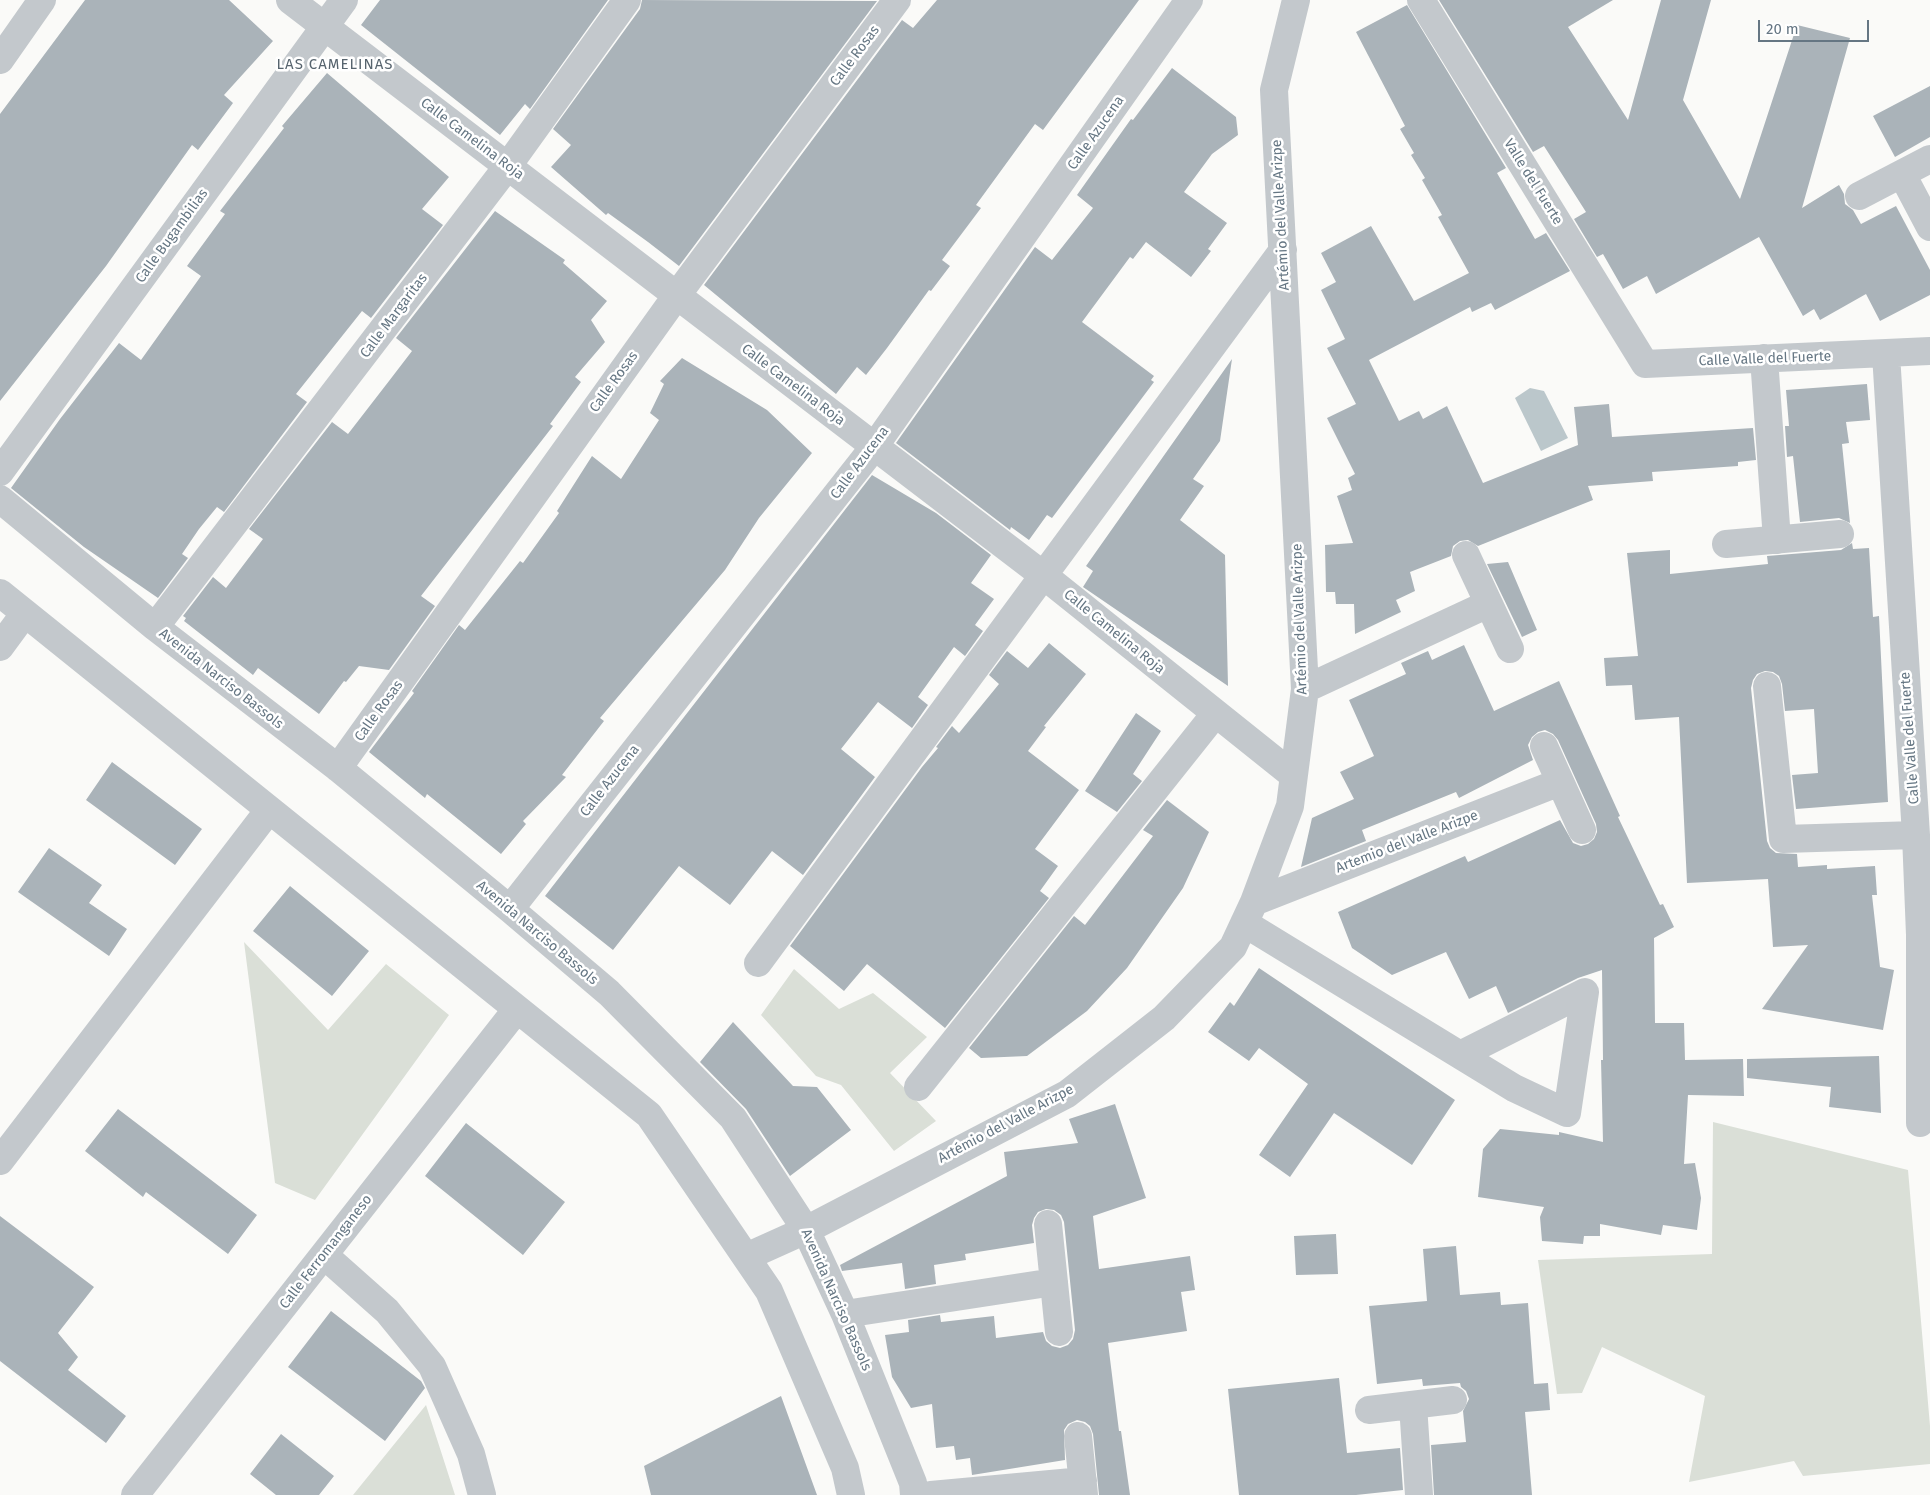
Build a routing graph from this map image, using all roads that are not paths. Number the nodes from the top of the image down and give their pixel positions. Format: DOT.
graph roads {
  1 [pos="42,0"];
  2 [pos="290,0"];
  3 [pos="344,0"];
  4 [pos="627,0"];
  5 [pos="897,0"];
  6 [pos="1189,0"];
  7 [pos="1296,0"];
  8 [pos="1421,0"];
  9 [pos="324,26"];
  10 [pos="0,60"];
  11 [pos="1930,159"];
  12 [pos="508,167"];
  13 [pos="1902,174"];
  14 [pos="1859,196"];
  15 [pos="1930,227"];
  16 [pos="1283,250"];
  17 [pos="677,295"];
  18 [pos="1930,351"];
  19 [pos="1886,354"];
  20 [pos="1764,358"];
  21 [pos="1645,364"];
  22 [pos="874,447"];
  23 [pos="0,472"];
  24 [pos="0,499"];
  25 [pos="1840,534"];
  26 [pos="1777,540"];
  27 [pos="1726,544"];
  28 [pos="1466,554"];
  29 [pos="1043,575"];
  30 [pos="0,594"];
  31 [pos="1488,604"];
  32 [pos="25,613"];
  33 [pos="155,627"];
  34 [pos="0,647"];
  35 [pos="1510,649"];
  36 [pos="1767,686"];
  37 [pos="1304,688"];
  38 [pos="1215,714"];
  39 [pos="1544,746"];
  40 [pos="338,768"];
  41 [pos="1293,775"];
  42 [pos="1560,782"];
  43 [pos="270,810"];
  44 [pos="1582,830"];
  45 [pos="1916,835"];
  46 [pos="510,909"];
  47 [pos="1249,912"];
  48 [pos="758,963"];
  49 [pos="517,1009"];
  50 [pos="1460,1054"];
  51 [pos="918,1087"];
  52 [pos="1920,1123"];
  53 [pos="0,1161"];
  54 [pos="1048,1224"];
  55 [pos="806,1230"];
  56 [pos="324,1255"];
  57 [pos="746,1257"];
  58 [pos="1054,1282"];
  59 [pos="845,1314"];
  60 [pos="1059,1332"];
  61 [pos="1453,1400"];
  62 [pos="1413,1404"];
  63 [pos="1369,1410"];
  64 [pos="1078,1436"];
  65 [pos="1084,1488"];
  66 [pos="135,1495"];
  67 [pos="482,1495"];
  68 [pos="851,1495"];
  69 [pos="914,1495"];
  70 [pos="931,1495"];
  71 [pos="1419,1495"];
  1 -- 10 [label="street"];
  2 -- 9 [label="street, Calle Camelina Roja"];
  3 -- 9 [label="street, Calle Bugambilias"];
  4 -- 12 [label="street, Calle Margaritas"];
  5 -- 17 [label="street, Calle Rosas"];
  6 -- 22 [label="street, Calle Azucena"];
  7 -- 16 [label="street, Artémio del Valle Arizpe"];
  8 -- 21 [label="street, Valle del Fuerte"];
  9 -- 12 [label="street, Calle Camelina Roja"];
  9 -- 23 [label="street, Calle Bugambilias"];
  11 -- 13 [label="street"];
  12 -- 17 [label="street, Calle Camelina Roja"];
  12 -- 33 [label="street, Calle Margaritas"];
  13 -- 14 [label="street"];
  13 -- 15 [label="street"];
  16 -- 29 [label="street"];
  16 -- 37 [label="street, Artémio del Valle Arizpe"];
  17 -- 22 [label="street, Calle Camelina Roja"];
  17 -- 40 [label="street, Calle Rosas"];
  18 -- 19 [label="street, Calle Valle del Fuerte"];
  19 -- 20 [label="street, Calle Valle del Fuerte"];
  19 -- 45 [label="street, Calle Valle del Fuerte"];
  20 -- 21 [label="street, Calle Valle del Fuerte"];
  20 -- 26 [label="street"];
  22 -- 29 [label="street, Calle Camelina Roja"];
  22 -- 46 [label="street, Calle Azucena"];
  24 -- 33 [label="street, Avenida Narciso Bassols"];
  25 -- 26 [label="street"];
  26 -- 27 [label="street"];
  28 -- 31 [label="street"];
  29 -- 38 [label="street, Calle Camelina Roja"];
  29 -- 48 [label="street"];
  30 -- 32 [label="street"];
  31 -- 35 [label="street"];
  31 -- 37 [label="street"];
  32 -- 34 [label="street"];
  32 -- 43 [label="street"];
  33 -- 40 [label="street, Avenida Narciso Bassols"];
  36 -- 45 [label="street"];
  37 -- 41 [label="street, Artémio del Valle Arizpe"];
  38 -- 41 [label="street, Calle Camelina Roja"];
  38 -- 51 [label="street"];
  39 -- 42 [label="street"];
  40 -- 46 [label="street, Avenida Narciso Bassols"];
  41 -- 47 [label="street, Artémio del Valle Arizpe"];
  42 -- 44 [label="street"];
  42 -- 47 [label="street, Artemio del Valle Arizpe"];
  43 -- 49 [label="street"];
  43 -- 53 [label="street"];
  45 -- 52 [label="street, Calle Valle del Fuerte"];
  46 -- 55 [label="street, Avenida Narciso Bassols"];
  47 -- 50 [label="street"];
  47 -- 55 [label="street, Artémio del Valle Arizpe"];
  49 -- 56 [label="street, Calle Ferromanganeso"];
  49 -- 57 [label="street"];
  50 -- 50 [label="street"];
  54 -- 58 [label="street"];
  55 -- 57 [label="street, Artémio del Valle Arizpe"];
  55 -- 59 [label="street, Avenida Narciso Bassols"];
  56 -- 66 [label="street, Calle Ferromanganeso"];
  56 -- 67 [label="street"];
  57 -- 68 [label="street"];
  58 -- 59 [label="street"];
  58 -- 60 [label="street"];
  59 -- 69 [label="street, Avenida Narciso Bassols"];
  61 -- 62 [label="street"];
  62 -- 63 [label="street"];
  62 -- 71 [label="street"];
  64 -- 65 [label="street"];
  65 -- 70 [label="street"];
}
